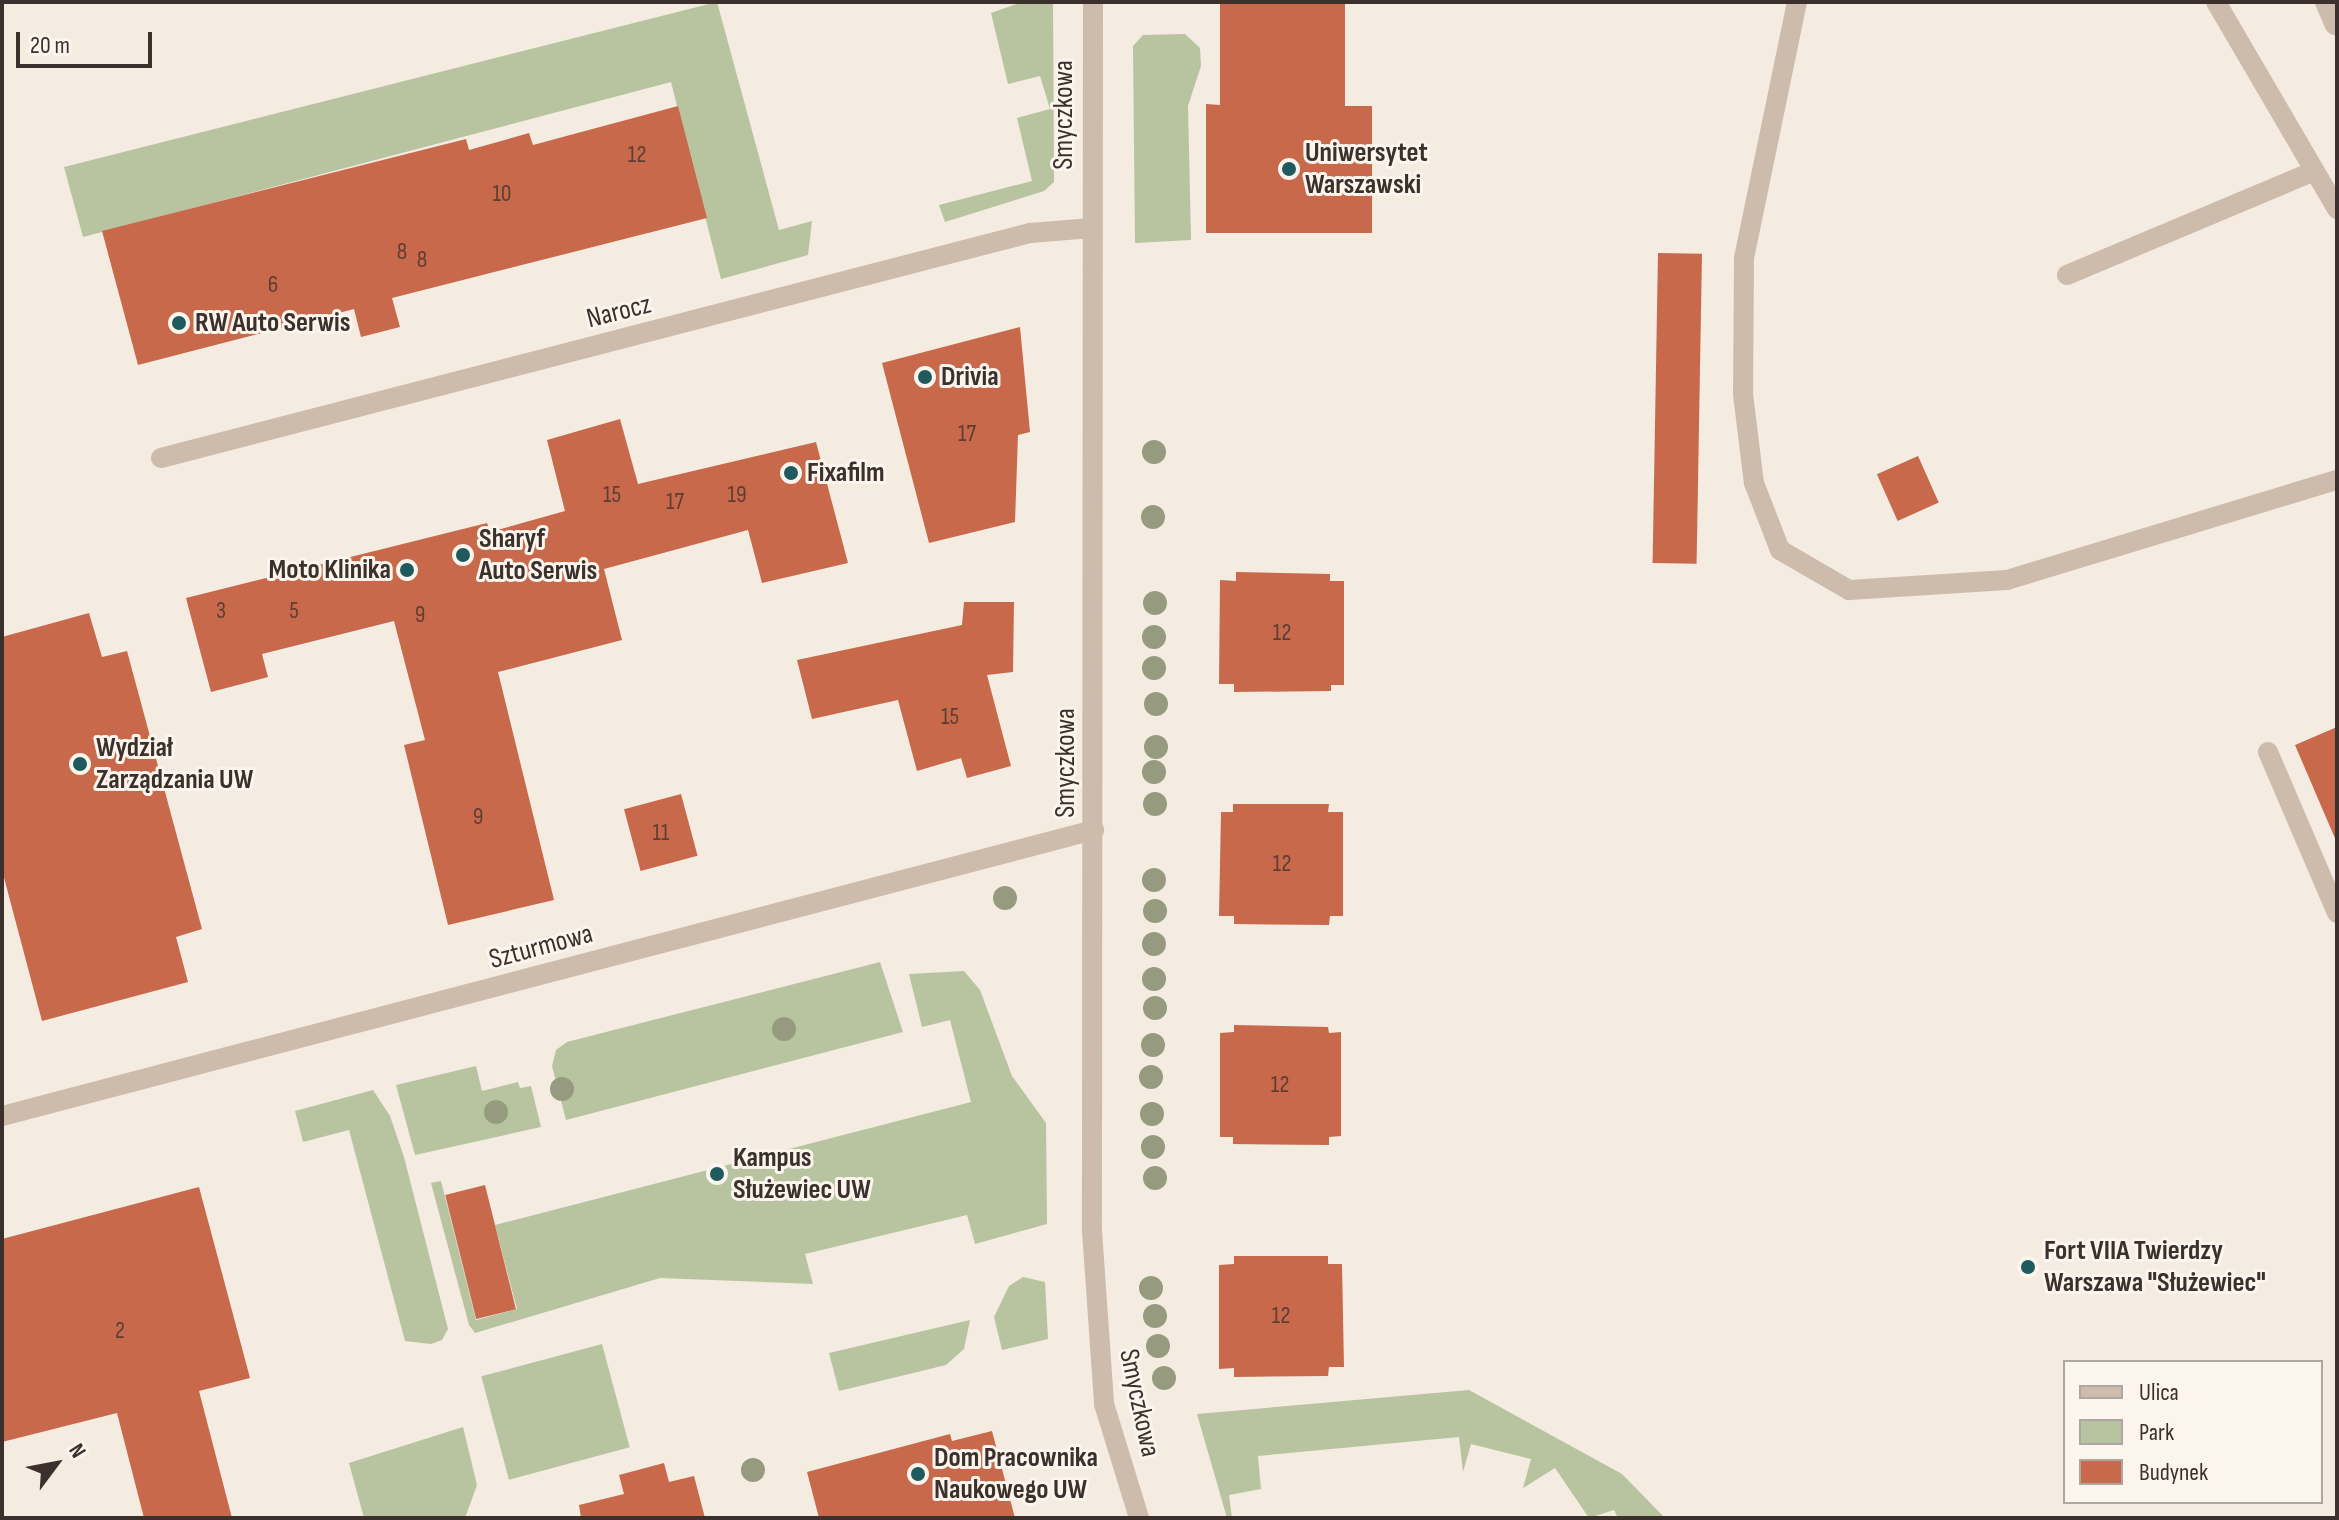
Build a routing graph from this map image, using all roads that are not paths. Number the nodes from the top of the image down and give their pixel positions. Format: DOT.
graph roads {
  1 [pos="1093,2"];
  2 [pos="1797,2"];
  3 [pos="2216,2"];
  4 [pos="2325,2"];
  5 [pos="2335,25"];
  6 [pos="2314,171"];
  7 [pos="2337,209"];
  8 [pos="1092,228"];
  9 [pos="2067,275"];
  10 [pos="161,458"];
  11 [pos="2337,480"];
  12 [pos="2268,752"];
  13 [pos="1094,830"];
  14 [pos="2337,913"];
  15 [pos="2,1116"];
  16 [pos="1139,1518"];
  1 -- 8 [label="street, Smyczkowa"];
  2 -- 11 [label="street"];
  3 -- 6 [label="street"];
  4 -- 5 [label="street"];
  6 -- 7 [label="street"];
  6 -- 9 [label="street"];
  8 -- 10 [label="street, Narocz"];
  8 -- 13 [label="street, Smyczkowa"];
  12 -- 14 [label="street"];
  13 -- 15 [label="street, Szturmowa"];
  13 -- 16 [label="street, Smyczkowa"];
}
